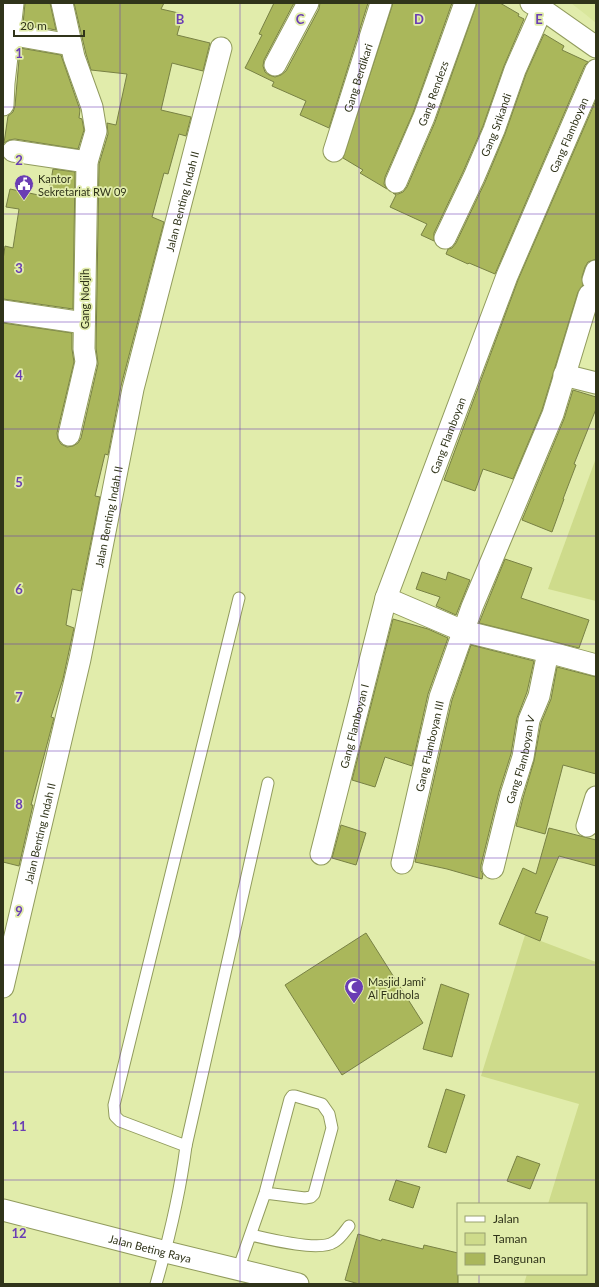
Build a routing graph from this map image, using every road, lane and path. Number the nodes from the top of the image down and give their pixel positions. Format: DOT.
graph roads {
  1 [pos="13,3"];
  2 [pos="62,3"];
  3 [pos="308,3"];
  4 [pos="381,3"];
  5 [pos="465,3"];
  6 [pos="537,6"];
  7 [pos="6,34"];
  8 [pos="71,45"];
  9 [pos="596,47"];
  10 [pos="221,48"];
  11 [pos="275,65"];
  12 [pos="596,70"];
  13 [pos="3,105"];
  14 [pos="13,151"];
  15 [pos="334,151"];
  16 [pos="87,162"];
  17 [pos="396,182"];
  18 [pos="445,238"];
  19 [pos="593,282"];
  20 [pos="3,311"];
  21 [pos="84,323"];
  22 [pos="564,375"];
  23 [pos="596,384"];
  24 [pos="69,435"];
  25 [pos="239,598"];
  26 [pos="386,598"];
  27 [pos="463,631"];
  28 [pos="548,652"];
  29 [pos="596,665"];
  30 [pos="268,783"];
  31 [pos="596,797"];
  32 [pos="587,826"];
  33 [pos="321,854"];
  34 [pos="402,863"];
  35 [pos="493,868"];
  36 [pos="3,987"];
  37 [pos="186,1146"];
  38 [pos="265,1193"];
  39 [pos="3,1210"];
  40 [pos="349,1226"];
  41 [pos="251,1236"];
  42 [pos="166,1252"];
  43 [pos="238,1270"];
  44 [pos="156,1284"];
  45 [pos="298,1284"];
  1 -- 7 [label="street"];
  2 -- 8 [label="street, Gang Nodjih"];
  3 -- 11 [label="street"];
  4 -- 15 [label="street, Gang Berdikari"];
  5 -- 17 [label="street, Gang Rendezs"];
  6 -- 9 [label="street"];
  6 -- 18 [label="street, Gang Srikandi"];
  7 -- 8 [label="street"];
  7 -- 13 [label="street"];
  8 -- 16 [label="street, Gang Nodjih"];
  10 -- 36 [label="street, Jalan Benting Indah II"];
  12 -- 26 [label="street, Gang Flamboyan"];
  14 -- 16 [label="street"];
  16 -- 21 [label="street, Gang Nodjih"];
  19 -- 22 [label="street, Gang Flamboyan III"];
  20 -- 21 [label="street"];
  21 -- 24 [label="street, Gang Nodjih"];
  22 -- 23 [label="street"];
  22 -- 27 [label="street, Gang Flamboyan III"];
  25 -- 37 [label="lane"];
  26 -- 27 [label="street"];
  26 -- 33 [label="street, Gang Flamboyan I"];
  27 -- 28 [label="street"];
  27 -- 34 [label="street, Gang Flamboyan III"];
  28 -- 29 [label="street"];
  28 -- 35 [label="street, Gang Flamboyan V"];
  30 -- 37 [label="lane"];
  31 -- 32 [label="street"];
  37 -- 42 [label="lane"];
  38 -- 38 [label="lane"];
  38 -- 41 [label="lane"];
  39 -- 42 [label="street, Jalan Beting Raya"];
  40 -- 41 [label="lane"];
  41 -- 43 [label="lane"];
  42 -- 43 [label="street, Jalan Beting Raya"];
  42 -- 44 [label="lane"];
  43 -- 45 [label="street, Jalan Beting Raya"];
}
